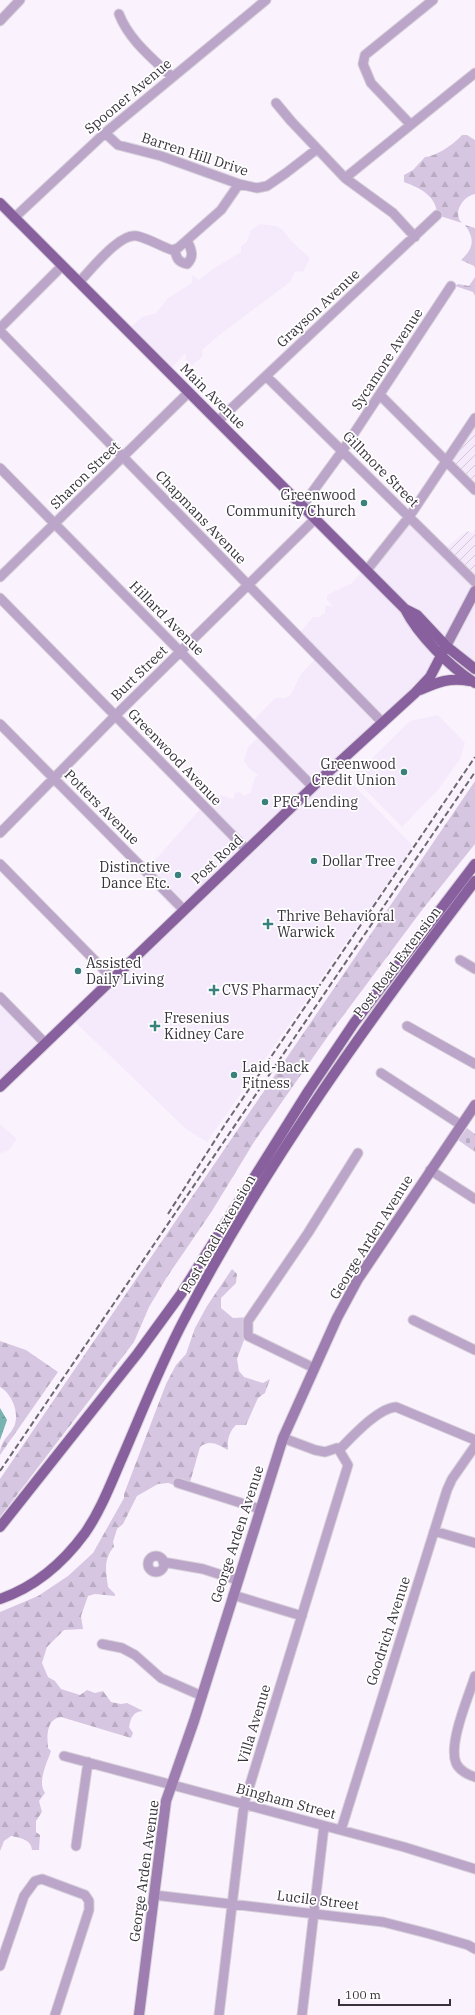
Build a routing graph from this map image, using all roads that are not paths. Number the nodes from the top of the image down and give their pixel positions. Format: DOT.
graph roads {
  1 [pos="20,0"];
  2 [pos="266,0"];
  3 [pos="433,0"];
  4 [pos="119,14"];
  5 [pos="0,21"];
  6 [pos="475,73"];
  7 [pos="172,77"];
  8 [pos="276,103"];
  9 [pos="410,124"];
  10 [pos="105,133"];
  11 [pos="317,149"];
  12 [pos="345,178"];
  13 [pos="239,184"];
  14 [pos="0,204"];
  15 [pos="437,215"];
  16 [pos="14,218"];
  17 [pos="415,237"];
  18 [pos="187,240"];
  19 [pos="175,249"];
  20 [pos="62,266"];
  21 [pos="79,282"];
  22 [pos="452,286"];
  23 [pos="0,328"];
  24 [pos="0,331"];
  25 [pos="266,376"];
  26 [pos="189,392"];
  27 [pos="380,395"];
  28 [pos="475,418"];
  29 [pos="218,421"];
  30 [pos="343,450"];
  31 [pos="123,457"];
  32 [pos="446,462"];
  33 [pos="0,468"];
  34 [pos="475,490"];
  35 [pos="303,505"];
  36 [pos="408,517"];
  37 [pos="316,518"];
  38 [pos="54,524"];
  39 [pos="367,570"];
  40 [pos="0,577"];
  41 [pos="475,582"];
  42 [pos="249,586"];
  43 [pos="475,591"];
  44 [pos="0,598"];
  45 [pos="443,650"];
  46 [pos="181,652"];
  47 [pos="475,669"];
  48 [pos="474,682"];
  49 [pos="415,693"];
  50 [pos="115,716"];
  51 [pos="383,723"];
  52 [pos="0,724"];
  53 [pos="54,778"];
  54 [pos="313,787"];
  55 [pos="0,833"];
  56 [pos="247,850"];
  57 [pos="0,864"];
  58 [pos="475,864"];
  59 [pos="475,880"];
  60 [pos="184,910"];
  61 [pos="460,960"];
  62 [pos="475,969"];
  63 [pos="113,979"];
  64 [pos="0,997"];
  65 [pos="408,1026"];
  66 [pos="45,1043"];
  67 [pos="475,1064"];
  68 [pos="381,1073"];
  69 [pos="0,1087"];
  70 [pos="475,1105"];
  71 [pos="461,1125"];
  72 [pos="358,1153"];
  73 [pos="430,1170"];
  74 [pos="475,1200"];
  75 [pos="412,1320"];
  76 [pos="475,1350"];
  77 [pos="314,1368"];
  78 [pos="283,1438"];
  79 [pos="475,1440"];
  80 [pos="475,1446"];
  81 [pos="340,1450"];
  82 [pos="178,1483"];
  83 [pos="260,1509"];
  84 [pos="0,1527"];
  85 [pos="434,1531"];
  86 [pos="475,1543"];
  87 [pos="163,1562"];
  88 [pos="238,1580"];
  89 [pos="233,1595"];
  90 [pos="0,1599"];
  91 [pos="302,1616"];
  92 [pos="102,1644"];
  93 [pos="475,1676"];
  94 [pos="202,1696"];
  95 [pos="64,1756"];
  96 [pos="88,1762"];
  97 [pos="475,1777"];
  98 [pos="172,1784"];
  99 [pos="244,1804"];
  100 [pos="324,1826"];
  101 [pos="341,1830"];
  102 [pos="76,1846"];
  103 [pos="475,1869"];
  104 [pos="154,1895"];
  105 [pos="232,1903"];
  106 [pos="313,1913"];
  107 [pos="475,1949"];
  108 [pos="0,1966"];
  109 [pos="56,2015"];
  110 [pos="139,2015"];
  111 [pos="219,2015"];
  112 [pos="302,2015"];
  1 -- 5 [label="street"];
  2 -- 7 [label="street, Spooner Avenue"];
  3 -- 9 [label="street"];
  4 -- 7 [label="street"];
  6 -- 9 [label="street"];
  7 -- 10 [label="street, Spooner Avenue"];
  8 -- 11 [label="street"];
  9 -- 12 [label="street"];
  10 -- 13 [label="street, Barren Hill Drive"];
  10 -- 16 [label="street, Spooner Avenue"];
  11 -- 12 [label="street"];
  11 -- 13 [label="street, Barren Hill Drive"];
  12 -- 17 [label="street"];
  13 -- 18 [label="street"];
  14 -- 16 [label="main road, Main Avenue"];
  15 -- 17 [label="street, Grayson Avenue"];
  16 -- 20 [label="main road, Main Avenue"];
  17 -- 25 [label="street, Grayson Avenue"];
  18 -- 19 [label="street"];
  18 -- 19 [label="street"];
  19 -- 21 [label="street"];
  20 -- 21 [label="main road, Main Avenue"];
  20 -- 23 [label="street"];
  21 -- 26 [label="main road, Main Avenue"];
  22 -- 27 [label="street, Sycamore Avenue"];
  24 -- 31 [label="street, Chapmans Avenue"];
  25 -- 29 [label="street, Grayson Avenue"];
  25 -- 30 [label="street, Gillmore Street"];
  26 -- 29 [label="main road, Main Avenue"];
  26 -- 31 [label="street, Sharon Street"];
  27 -- 30 [label="street, Sycamore Avenue"];
  27 -- 32 [label="street"];
  28 -- 32 [label="street"];
  29 -- 35 [label="main road, Main Avenue"];
  30 -- 35 [label="street, Sycamore Avenue"];
  30 -- 36 [label="street, Gillmore Street"];
  31 -- 38 [label="street, Sharon Street"];
  31 -- 42 [label="street, Chapmans Avenue"];
  32 -- 34 [label="street"];
  32 -- 36 [label="street"];
  33 -- 38 [label="street, Hillard Avenue"];
  35 -- 37 [label="main road, Main Avenue"];
  36 -- 39 [label="street"];
  36 -- 41 [label="street, Gillmore Street"];
  37 -- 39 [label="main road, Main Avenue"];
  37 -- 42 [label="street, Burt Street"];
  38 -- 40 [label="street, Sharon Street"];
  38 -- 46 [label="street, Hillard Avenue"];
  39 -- 45 [label="main road, Main Avenue"];
  42 -- 46 [label="street, Burt Street"];
  42 -- 51 [label="street, Chapmans Avenue"];
  43 -- 45 [label="street"];
  44 -- 50 [label="street, Greenwood Avenue"];
  45 -- 47 [label="main road, Main Avenue"];
  45 -- 48 [label="main road, Main Avenue"];
  45 -- 49 [label="main road, Post Road"];
  46 -- 50 [label="street, Burt Street"];
  46 -- 54 [label="street, Hillard Avenue"];
  48 -- 49 [label="main road"];
  49 -- 51 [label="main road, Post Road"];
  50 -- 53 [label="street, Burt Street"];
  50 -- 56 [label="street, Greenwood Avenue"];
  51 -- 54 [label="main road, Post Road"];
  52 -- 53 [label="street, Potters Avenue"];
  53 -- 55 [label="street, Burt Street"];
  53 -- 60 [label="street, Potters Avenue"];
  54 -- 56 [label="main road, Post Road"];
  56 -- 60 [label="main road, Post Road"];
  57 -- 63 [label="street"];
  58 -- 84 [label="main road, Post Road Extension"];
  59 -- 90 [label="main road, Post Road Extension"];
  60 -- 63 [label="main road, Post Road"];
  61 -- 62 [label="street"];
  63 -- 66 [label="main road, Post Road"];
  64 -- 66 [label="street"];
  65 -- 67 [label="street"];
  66 -- 69 [label="main road, Post Road"];
  68 -- 71 [label="street"];
  70 -- 71 [label="street, George Arden Avenue"];
  71 -- 73 [label="street, George Arden Avenue"];
  72 -- 77 [label="street"];
  73 -- 74 [label="street"];
  73 -- 77 [label="street, George Arden Avenue"];
  75 -- 76 [label="street"];
  77 -- 78 [label="street, George Arden Avenue"];
  78 -- 81 [label="street"];
  78 -- 83 [label="street, George Arden Avenue"];
  79 -- 81 [label="street"];
  80 -- 85 [label="street, Goodrich Avenue"];
  81 -- 91 [label="street, Villa Avenue"];
  82 -- 83 [label="street"];
  83 -- 88 [label="street, George Arden Avenue"];
  85 -- 86 [label="street"];
  85 -- 101 [label="street, Goodrich Avenue"];
  87 -- 88 [label="street"];
  88 -- 89 [label="street, George Arden Avenue"];
  89 -- 91 [label="street"];
  89 -- 94 [label="street, George Arden Avenue"];
  91 -- 99 [label="street, Villa Avenue"];
  92 -- 94 [label="street"];
  93 -- 97 [label="street"];
  94 -- 98 [label="street, George Arden Avenue"];
  95 -- 96 [label="street, Bingham Street"];
  96 -- 98 [label="street, Bingham Street"];
  96 -- 102 [label="street"];
  98 -- 99 [label="street, Bingham Street"];
  98 -- 104 [label="street, George Arden Avenue"];
  99 -- 100 [label="street, Bingham Street"];
  99 -- 105 [label="street, Villa Avenue"];
  100 -- 101 [label="street, Bingham Street"];
  100 -- 106 [label="street"];
  101 -- 103 [label="street, Bingham Street"];
  104 -- 105 [label="street, Lucile Street"];
  104 -- 110 [label="street, George Arden Avenue"];
  105 -- 106 [label="street, Lucile Street"];
  105 -- 111 [label="street, Villa Avenue"];
  106 -- 107 [label="street, Lucile Street"];
  106 -- 112 [label="street"];
  108 -- 109 [label="street"];
}
